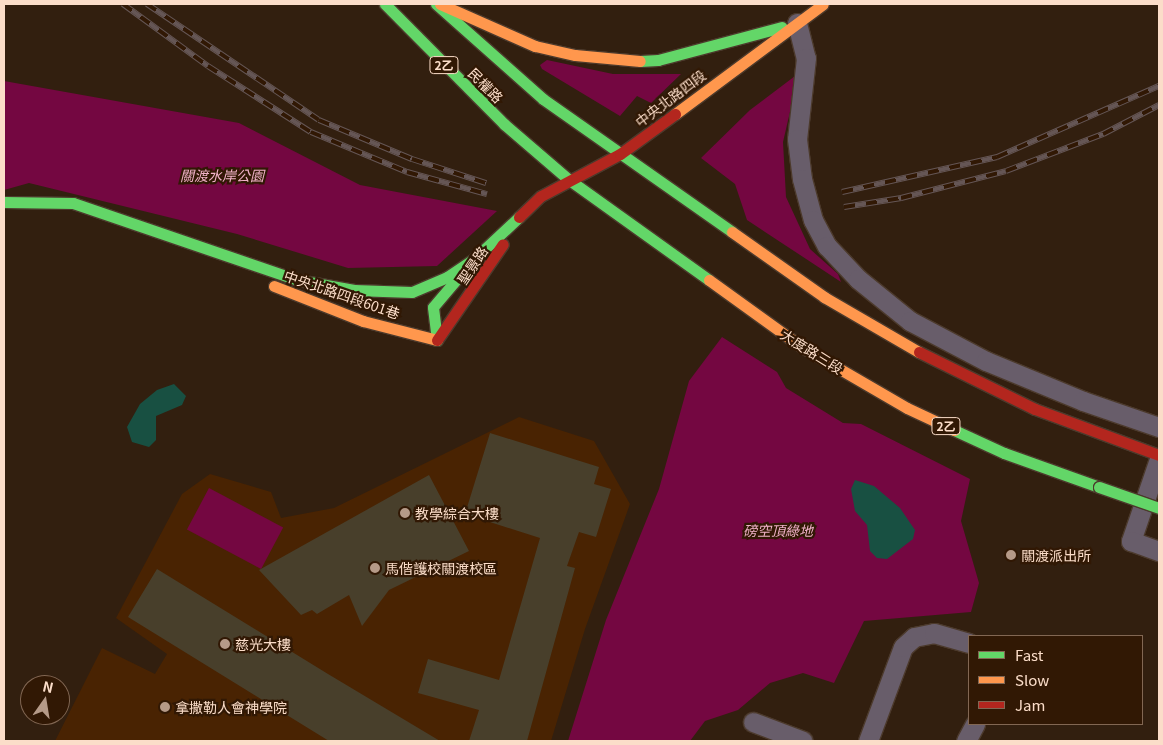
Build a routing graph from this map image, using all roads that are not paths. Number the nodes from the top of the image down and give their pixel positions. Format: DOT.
graph roads {
  1 [pos="385,4"];
  2 [pos="437,4"];
  3 [pos="822,4"];
  4 [pos="797,23"];
  5 [pos="504,124"];
  6 [pos="620,154"];
  7 [pos="568,178"];
  8 [pos="4,202"];
  9 [pos="528,204"];
  10 [pos="214,254"];
  11 [pos="474,258"];
  12 [pos="437,340"];
  13 [pos="1159,427"];
  14 [pos="1159,455"];
  15 [pos="1159,459"];
  16 [pos="1159,508"];
  17 [pos="1159,551"];
  18 [pos="968,643"];
  19 [pos="753,722"];
  20 [pos="974,725"];
  21 [pos="804,741"];
  22 [pos="868,741"];
  23 [pos="966,741"];
  1 -- 5 [label="street, 民權路 / 2乙"];
  2 -- 4 [label="street"];
  2 -- 6 [label="street, 民權路"];
  3 -- 4 [label="street, 中央北路四段"];
  4 -- 6 [label="street, 中央北路四段"];
  4 -- 13 [label="street"];
  5 -- 7 [label="street, 大度路三段 / 2乙"];
  6 -- 7 [label="street, 中央北路四段"];
  6 -- 14 [label="street"];
  7 -- 9 [label="street, 中央北路四段"];
  7 -- 16 [label="street, 大度路三段 / 2乙, bridge"];
  8 -- 10 [label="street, 中央北路四段601巷"];
  9 -- 11 [label="street, 中央北路四段601巷"];
  9 -- 12 [label="street, 聖景路"];
  10 -- 11 [label="street, 中央北路四段601巷"];
  10 -- 12 [label="street, 中央北路四段601巷"];
  11 -- 12 [label="street"];
  15 -- 17 [label="street"];
  18 -- 22 [label="street"];
  19 -- 21 [label="street"];
  20 -- 23 [label="street"];
}
